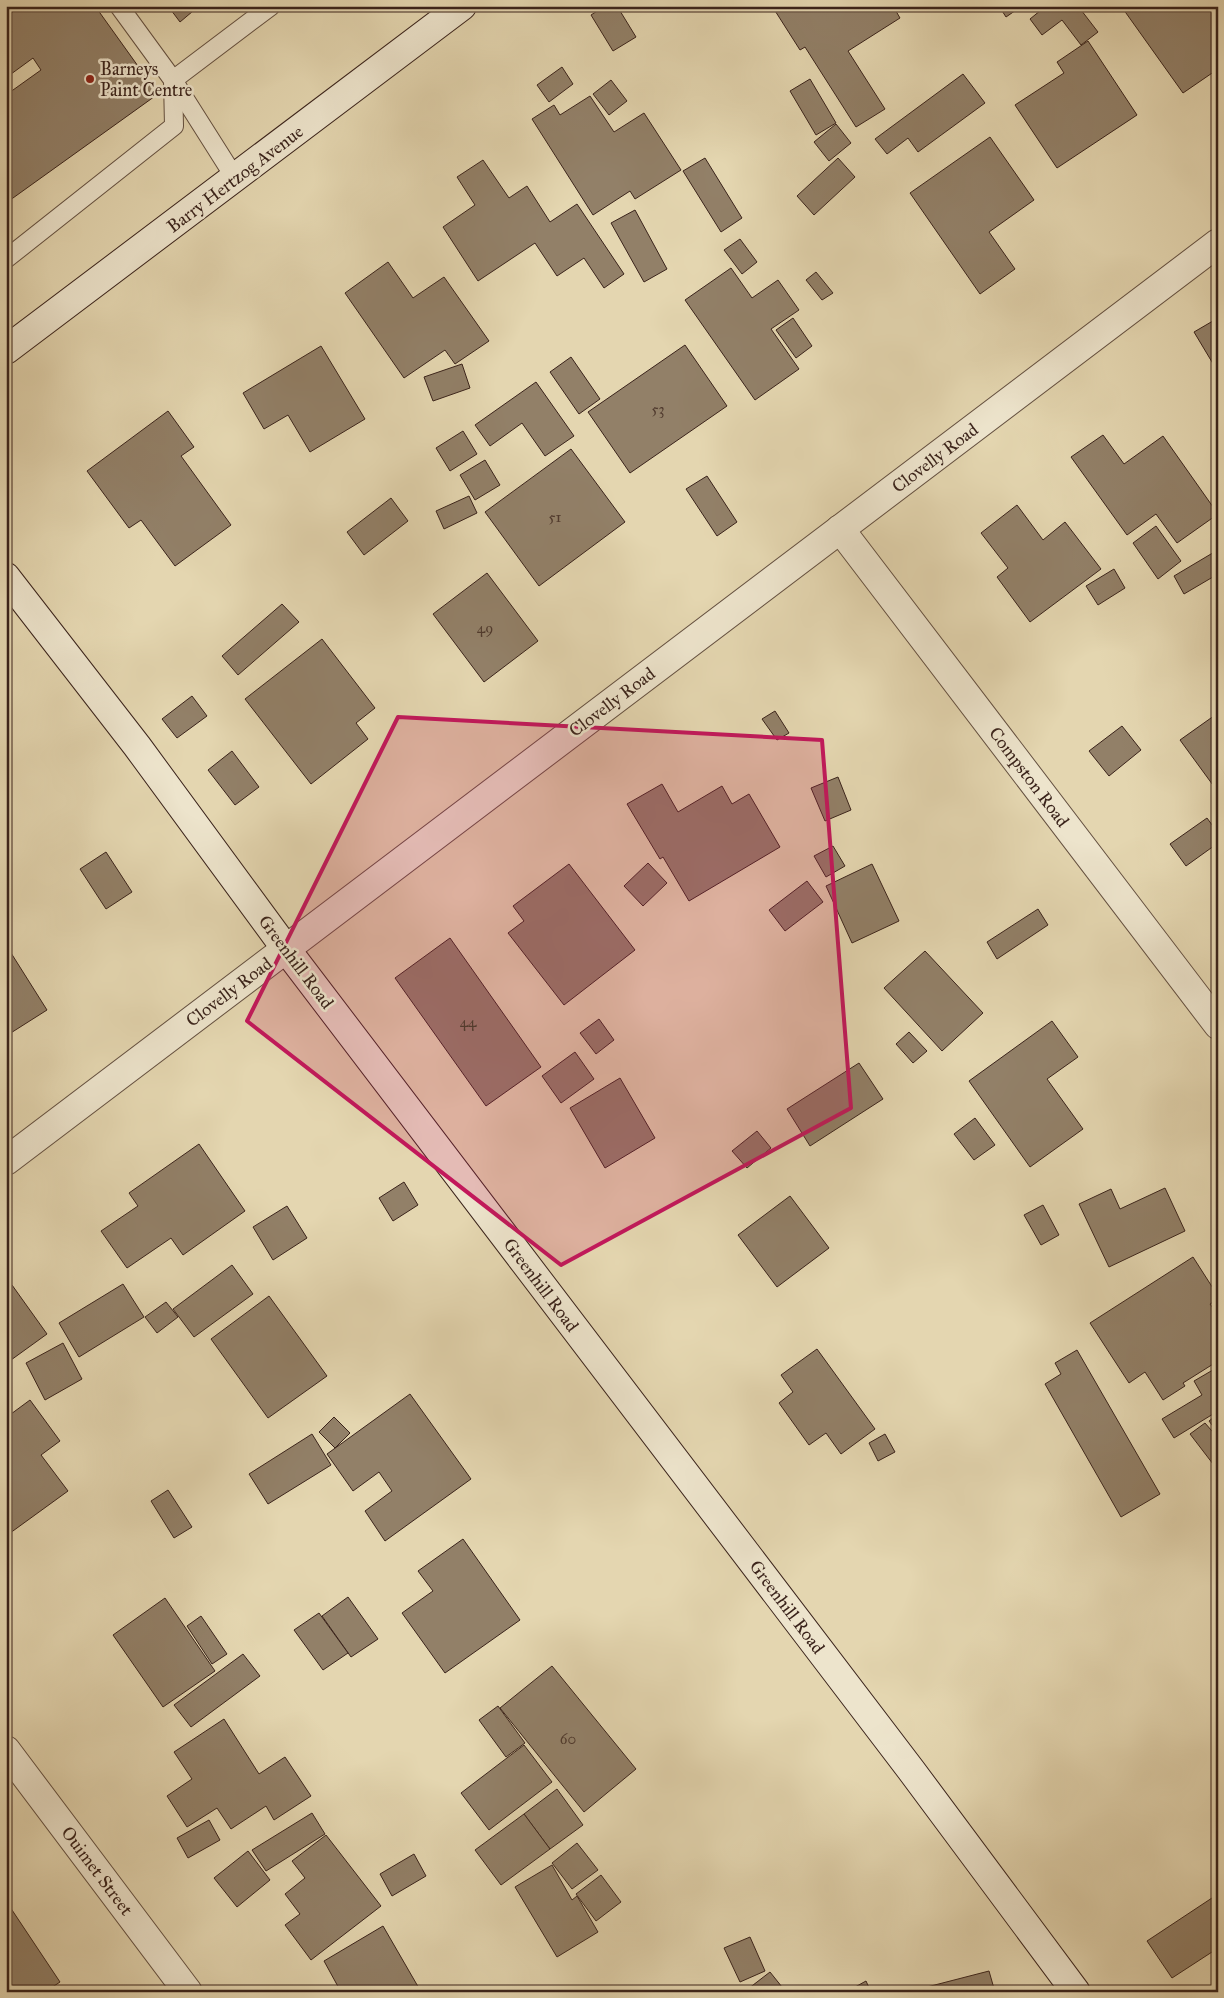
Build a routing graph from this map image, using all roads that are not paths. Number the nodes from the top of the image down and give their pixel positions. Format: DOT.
graph roads {
  1 [pos="119,6"];
  2 [pos="270,6"];
  3 [pos="462,6"];
  4 [pos="173,80"];
  5 [pos="235,178"];
  6 [pos="1218,243"];
  7 [pos="6,259"];
  8 [pos="6,350"];
  9 [pos="840,529"];
  10 [pos="6,577"];
  11 [pos="286,949"];
  12 [pos="1218,1025"];
  13 [pos="6,1161"];
  14 [pos="6,1750"];
  15 [pos="188,1992"];
  16 [pos="1076,1992"];
  1 -- 4 [label="lane"];
  2 -- 4 [label="lane"];
  3 -- 5 [label="street, Barry Hertzog Avenue"];
  4 -- 5 [label="lane"];
  4 -- 7 [label="lane"];
  5 -- 8 [label="street, Barry Hertzog Avenue"];
  6 -- 9 [label="street, Clovelly Road"];
  9 -- 11 [label="street, Clovelly Road"];
  9 -- 12 [label="street, Compston Road"];
  10 -- 11 [label="street, Greenhill Road"];
  11 -- 13 [label="street, Clovelly Road"];
  11 -- 16 [label="street, Greenhill Road"];
  14 -- 15 [label="street, Ouimet Street"];
}
